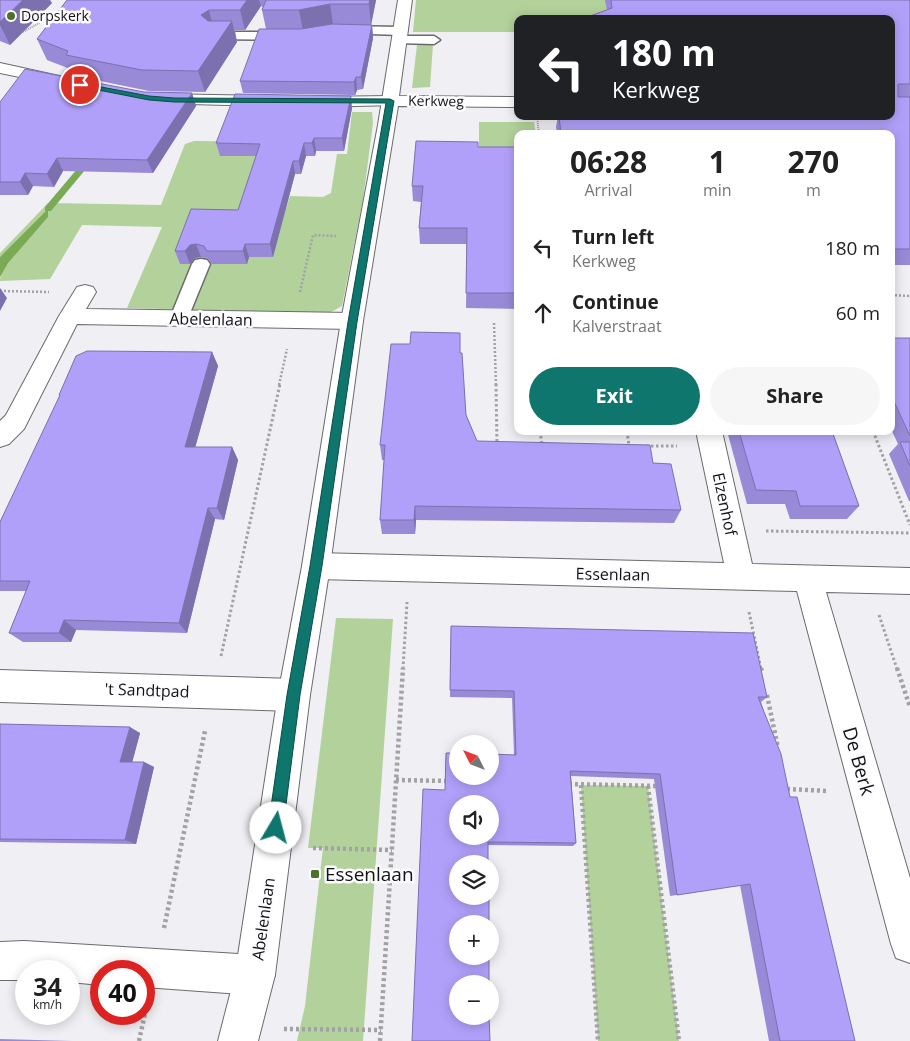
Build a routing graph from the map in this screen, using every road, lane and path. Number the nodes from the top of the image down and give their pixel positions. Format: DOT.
graph roads {
  1 [pos="405,0"];
  2 [pos="64,10"];
  3 [pos="327,31"];
  4 [pos="16,35"];
  5 [pos="400,35"];
  6 [pos="214,36"];
  7 [pos="303,36"];
  8 [pos="434,40"];
  9 [pos="0,68"];
  10 [pos="70,83"];
  11 [pos="144,98"];
  12 [pos="390,101"];
  13 [pos="514,102"];
  14 [pos="367,237"];
  15 [pos="201,264"];
  16 [pos="0,291"];
  17 [pos="85,292"];
  18 [pos="895,296"];
  19 [pos="910,296"];
  20 [pos="70,316"];
  21 [pos="179,318"];
  22 [pos="294,320"];
  23 [pos="352,322"];
  24 [pos="494,323"];
  25 [pos="541,435"];
  26 [pos="628,435"];
  27 [pos="875,435"];
  28 [pos="0,437"];
  29 [pos="711,439"];
  30 [pos="506,444"];
  31 [pos="533,444"];
  32 [pos="542,444"];
  33 [pos="552,444"];
  34 [pos="619,446"];
  35 [pos="629,446"];
  36 [pos="910,525"];
  37 [pos="731,531"];
  38 [pos="910,533"];
  39 [pos="316,566"];
  40 [pos="409,569"];
  41 [pos="741,577"];
  42 [pos="808,579"];
  43 [pos="868,580"];
  44 [pos="910,581"];
  45 [pos="762,674"];
  46 [pos="0,686"];
  47 [pos="213,693"];
  48 [pos="766,693"];
  49 [pos="294,695"];
  50 [pos="910,707"];
  51 [pos="779,751"];
  52 [pos="396,780"];
  53 [pos="785,780"];
  54 [pos="449,781"];
  55 [pos="561,784"];
  56 [pos="581,785"];
  57 [pos="648,786"];
  58 [pos="668,786"];
  59 [pos="777,789"];
  60 [pos="787,789"];
  61 [pos="868,792"];
  62 [pos="273,847"];
  63 [pos="392,850"];
  64 [pos="910,944"];
  65 [pos="0,961"];
  66 [pos="90,965"];
  67 [pos="155,969"];
  68 [pos="255,975"];
  69 [pos="143,1025"];
  70 [pos="381,1030"];
  71 [pos="240,1034"];
  72 [pos="139,1041"];
  73 [pos="380,1041"];
  74 [pos="598,1041"];
  75 [pos="679,1041"];
  1 -- 5 [label="street, Abelenlaan"];
  2 -- 4 [label="path"];
  3 -- 5 [label="lane"];
  5 -- 8 [label="lane"];
  5 -- 12 [label="street, Abelenlaan"];
  6 -- 7 [label="lane"];
  9 -- 10 [label="street"];
  11 -- 12 [label="street, Kerkweg"];
  12 -- 13 [label="street, Kerkweg"];
  12 -- 14 [label="street, Abelenlaan"];
  14 -- 22 [label="path"];
  14 -- 23 [label="street, Abelenlaan"];
  15 -- 21 [label="lane"];
  16 -- 17 [label="path"];
  17 -- 20 [label="street"];
  18 -- 19 [label="path"];
  20 -- 21 [label="street, Abelenlaan"];
  20 -- 28 [label="street"];
  21 -- 22 [label="street, Abelenlaan"];
  22 -- 23 [label="street, Abelenlaan"];
  22 -- 47 [label="path"];
  23 -- 39 [label="street, Abelenlaan"];
  24 -- 30 [label="path"];
  25 -- 32 [label="path"];
  26 -- 35 [label="path"];
  27 -- 36 [label="path"];
  29 -- 35 [label="path"];
  29 -- 37 [label="street, Elzenhof"];
  31 -- 32 [label="path"];
  32 -- 33 [label="path"];
  34 -- 35 [label="path"];
  37 -- 38 [label="path"];
  37 -- 41 [label="street, Elzenhof"];
  39 -- 40 [label="street, Essenlaan"];
  39 -- 49 [label="street, Abelenlaan"];
  40 -- 41 [label="street, Essenlaan"];
  40 -- 52 [label="path"];
  41 -- 42 [label="street, Essenlaan"];
  41 -- 45 [label="path"];
  42 -- 43 [label="street, Essenlaan"];
  42 -- 61 [label="street, De Berk"];
  43 -- 44 [label="street, Essenlaan"];
  43 -- 50 [label="path"];
  46 -- 47 [label="street, 't Sandtpad"];
  47 -- 49 [label="street, 't Sandtpad"];
  47 -- 67 [label="path"];
  48 -- 51 [label="path"];
  49 -- 62 [label="street, Abelenlaan"];
  52 -- 54 [label="path"];
  52 -- 63 [label="path"];
  53 -- 60 [label="path"];
  55 -- 56 [label="path"];
  56 -- 57 [label="path"];
  56 -- 74 [label="path"];
  57 -- 58 [label="path"];
  57 -- 75 [label="path"];
  59 -- 60 [label="path"];
  60 -- 61 [label="path"];
  61 -- 64 [label="street, De Berk"];
  62 -- 63 [label="path"];
  62 -- 68 [label="street, Abelenlaan"];
  63 -- 70 [label="path"];
  65 -- 66 [label="street"];
  67 -- 68 [label="street"];
  68 -- 71 [label="street, Abelenlaan"];
  69 -- 72 [label="path"];
  70 -- 71 [label="path"];
  70 -- 73 [label="path"];
}
